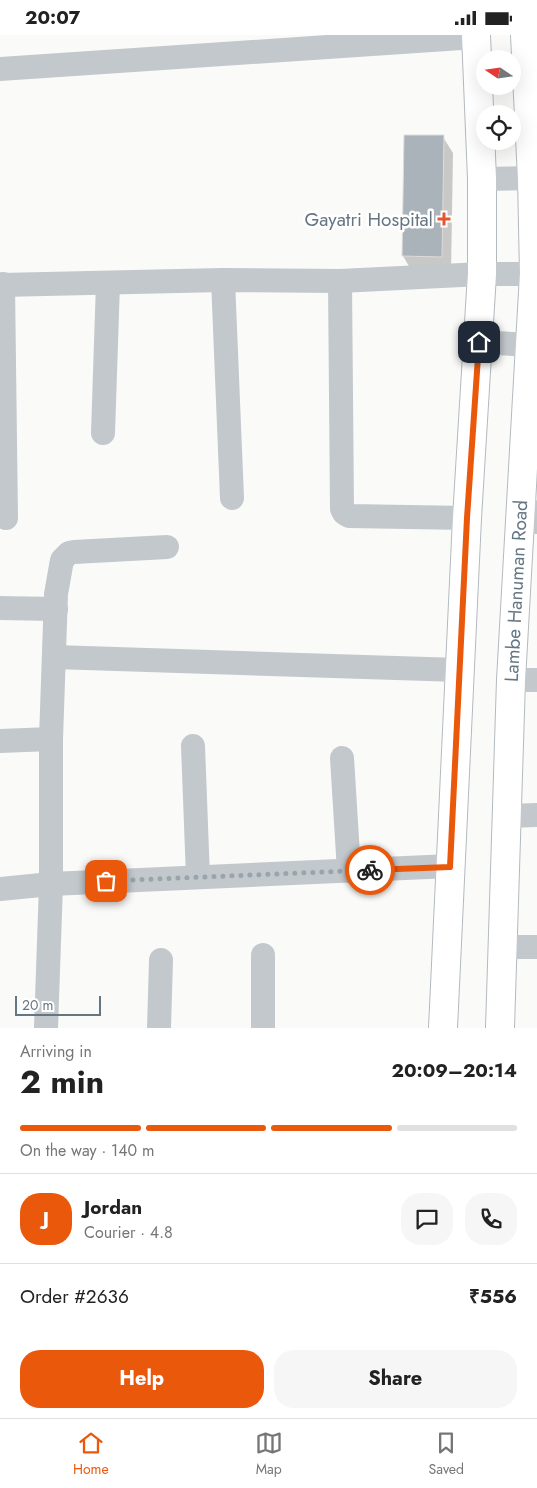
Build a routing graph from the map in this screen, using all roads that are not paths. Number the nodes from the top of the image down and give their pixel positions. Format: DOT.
graph roads {
  1 [pos="525,35"];
  2 [pos="476,36"];
  3 [pos="0,69"];
  4 [pos="535,178"];
  5 [pos="482,179"];
  6 [pos="482,274"];
  7 [pos="535,274"];
  8 [pos="223,281"];
  9 [pos="340,281"];
  10 [pos="108,283"];
  11 [pos="1,285"];
  12 [pos="479,342"];
  13 [pos="533,348"];
  14 [pos="103,433"];
  15 [pos="232,497"];
  16 [pos="521,499"];
  17 [pos="6,518"];
  18 [pos="467,518"];
  19 [pos="537,522"];
  20 [pos="167,547"];
  21 [pos="0,608"];
  22 [pos="56,609"];
  23 [pos="54,657"];
  24 [pos="459,670"];
  25 [pos="524,680"];
  26 [pos="51,739"];
  27 [pos="0,741"];
  28 [pos="193,746"];
  29 [pos="342,758"];
  30 [pos="506,815"];
  31 [pos="537,815"];
  32 [pos="450,867"];
  33 [pos="349,871"];
  34 [pos="198,877"];
  35 [pos="51,884"];
  36 [pos="0,889"];
  37 [pos="502,947"];
  38 [pos="537,947"];
  39 [pos="263,955"];
  40 [pos="161,960"];
  41 [pos="46,1028"];
  42 [pos="159,1028"];
  43 [pos="263,1028"];
  44 [pos="443,1028"];
  45 [pos="500,1028"];
  1 -- 4 [label="main road, Lambe Hanuman Road"];
  2 -- 3 [label="street"];
  2 -- 5 [label="main road"];
  4 -- 5 [label="street"];
  4 -- 7 [label="main road, Lambe Hanuman Road"];
  5 -- 6 [label="main road"];
  6 -- 7 [label="street"];
  6 -- 9 [label="street"];
  6 -- 12 [label="main road"];
  7 -- 13 [label="main road, Lambe Hanuman Road"];
  8 -- 9 [label="street"];
  8 -- 10 [label="street"];
  8 -- 15 [label="street"];
  9 -- 18 [label="street"];
  10 -- 11 [label="street"];
  10 -- 14 [label="street"];
  11 -- 17 [label="street"];
  12 -- 13 [label="street"];
  12 -- 18 [label="main road"];
  13 -- 16 [label="main road, Lambe Hanuman Road"];
  16 -- 19 [label="street"];
  16 -- 25 [label="main road, Lambe Hanuman Road"];
  18 -- 24 [label="main road"];
  20 -- 22 [label="street"];
  21 -- 22 [label="street"];
  22 -- 23 [label="street"];
  23 -- 24 [label="street"];
  23 -- 26 [label="street"];
  24 -- 32 [label="main road"];
  25 -- 30 [label="main road, Lambe Hanuman Road"];
  26 -- 27 [label="street"];
  26 -- 35 [label="street"];
  28 -- 34 [label="street"];
  29 -- 33 [label="street"];
  30 -- 31 [label="street"];
  30 -- 37 [label="main road, Lambe Hanuman Road"];
  32 -- 33 [label="street"];
  32 -- 44 [label="main road"];
  33 -- 34 [label="street"];
  34 -- 35 [label="street"];
  35 -- 36 [label="street"];
  35 -- 41 [label="street"];
  37 -- 38 [label="street"];
  37 -- 45 [label="main road, Lambe Hanuman Road"];
  39 -- 43 [label="street"];
  40 -- 42 [label="street"];
}
